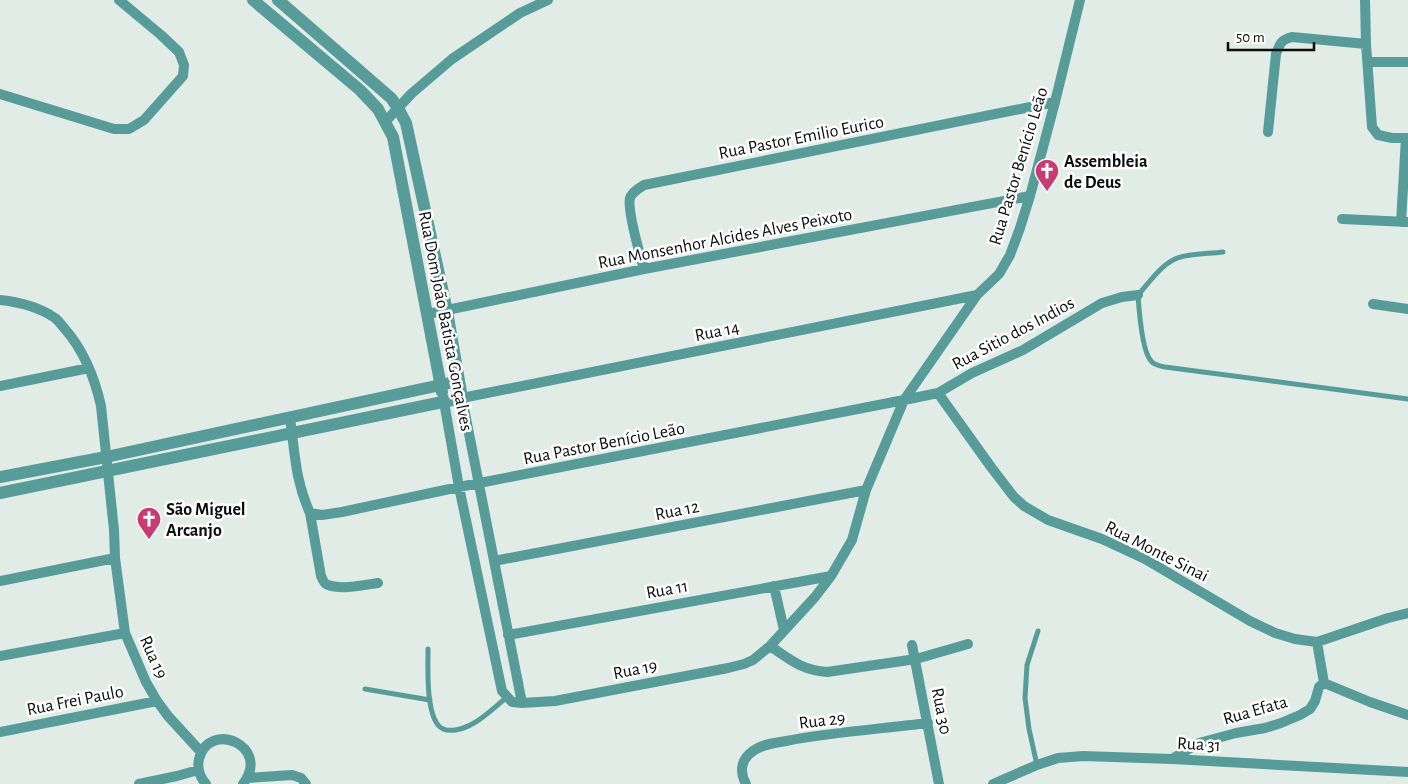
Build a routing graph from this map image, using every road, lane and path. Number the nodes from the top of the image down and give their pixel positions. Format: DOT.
graph roads {
  1 [pos="119,0"];
  2 [pos="253,0"];
  3 [pos="278,0"];
  4 [pos="548,0"];
  5 [pos="1080,0"];
  6 [pos="1365,0"];
  7 [pos="1366,44"];
  8 [pos="1368,62"];
  9 [pos="1408,62"];
  10 [pos="0,94"];
  11 [pos="1055,102"];
  12 [pos="398,108"];
  13 [pos="386,121"];
  14 [pos="1268,132"];
  15 [pos="1407,138"];
  16 [pos="1030,196"];
  17 [pos="1342,219"];
  18 [pos="1404,222"];
  19 [pos="1222,252"];
  20 [pos="644,269"];
  21 [pos="977,295"];
  22 [pos="1138,295"];
  23 [pos="0,300"];
  24 [pos="1373,304"];
  25 [pos="1408,309"];
  26 [pos="447,311"];
  27 [pos="428,314"];
  28 [pos="89,368"];
  29 [pos="459,381"];
  30 [pos="0,386"];
  31 [pos="441,386"];
  32 [pos="938,393"];
  33 [pos="462,398"];
  34 [pos="1408,399"];
  35 [pos="904,400"];
  36 [pos="444,402"];
  37 [pos="290,418"];
  38 [pos="292,433"];
  39 [pos="106,456"];
  40 [pos="108,471"];
  41 [pos="0,477"];
  42 [pos="480,484"];
  43 [pos="459,487"];
  44 [pos="866,490"];
  45 [pos="0,492"];
  46 [pos="310,514"];
  47 [pos="115,558"];
  48 [pos="494,561"];
  49 [pos="831,576"];
  50 [pos="0,581"];
  51 [pos="378,583"];
  52 [pos="774,586"];
  53 [pos="1408,613"];
  54 [pos="784,630"];
  55 [pos="1038,632"];
  56 [pos="125,633"];
  57 [pos="508,635"];
  58 [pos="1318,642"];
  59 [pos="968,644"];
  60 [pos="912,645"];
  61 [pos="770,646"];
  62 [pos="428,649"];
  63 [pos="760,655"];
  64 [pos="0,656"];
  65 [pos="916,659"];
  66 [pos="1324,683"];
  67 [pos="365,689"];
  68 [pos="430,700"];
  69 [pos="157,701"];
  70 [pos="514,701"];
  71 [pos="1408,715"];
  72 [pos="928,723"];
  73 [pos="0,732"];
  74 [pos="201,752"];
  75 [pos="1172,759"];
  76 [pos="1037,765"];
  77 [pos="198,770"];
  78 [pos="1408,772"];
  79 [pos="245,781"];
  80 [pos="744,781"];
  81 [pos="1011,781"];
  82 [pos="139,784"];
  83 [pos="206,784"];
  84 [pos="306,784"];
  85 [pos="939,784"];
  86 [pos="993,784"];
  1 -- 10 [label="street"];
  2 -- 13 [label="street, Rua Dom João Batista Gonçalves"];
  3 -- 12 [label="street, Rua Dom João Batista Gonçalves"];
  4 -- 12 [label="street"];
  5 -- 11 [label="street, Rua Pastor Benício Leão"];
  6 -- 7 [label="street"];
  7 -- 8 [label="street"];
  7 -- 14 [label="street"];
  8 -- 9 [label="street"];
  8 -- 15 [label="street"];
  11 -- 16 [label="street, Rua Pastor Benício Leão"];
  11 -- 20 [label="street, Rua Pastor Emilio Eurico"];
  12 -- 13 [label="street"];
  12 -- 26 [label="street, Rua Dom João Batista Gonçalves"];
  13 -- 27 [label="street, Rua Dom João Batista Gonçalves"];
  15 -- 18 [label="street"];
  16 -- 20 [label="street, Rua Monsenhor Alcides Alves Peixoto"];
  16 -- 21 [label="street, Rua Pastor Benício Leão"];
  17 -- 18 [label="street"];
  19 -- 22 [label="lane"];
  20 -- 26 [label="street, Rua Monsenhor Alcides Alves Peixoto"];
  21 -- 33 [label="street, Rua 14"];
  21 -- 35 [label="street, Rua Pastor Benício Leão"];
  22 -- 32 [label="street, Rua Sitio dos Indios"];
  22 -- 34 [label="lane"];
  23 -- 28 [label="street"];
  24 -- 25 [label="street"];
  26 -- 27 [label="street, Rua Monsenhor Alcides Alves Peixoto"];
  26 -- 29 [label="street, Rua Dom João Batista Gonçalves"];
  27 -- 31 [label="street, Rua Dom João Batista Gonçalves"];
  28 -- 30 [label="street"];
  28 -- 39 [label="street"];
  29 -- 31 [label="street"];
  29 -- 33 [label="street, Rua Dom João Batista Gonçalves"];
  31 -- 36 [label="street, Rua Dom João Batista Gonçalves"];
  31 -- 37 [label="street"];
  32 -- 35 [label="street, Rua Sitio dos Indios"];
  32 -- 58 [label="street, Rua Monte Sinai"];
  33 -- 36 [label="street"];
  33 -- 42 [label="street, Rua Dom João Batista Gonçalves"];
  35 -- 42 [label="street, Rua Pastor Benício Leão"];
  35 -- 44 [label="street, Rua Pastor Benício Leão"];
  36 -- 38 [label="street"];
  36 -- 43 [label="street, Rua Dom João Batista Gonçalves"];
  37 -- 38 [label="street"];
  37 -- 39 [label="street"];
  38 -- 40 [label="street"];
  38 -- 46 [label="street"];
  39 -- 40 [label="street"];
  39 -- 41 [label="street"];
  40 -- 45 [label="street"];
  40 -- 47 [label="street, Rua 19"];
  42 -- 43 [label="street, Rua Pastor Benício Leão"];
  42 -- 48 [label="street, Rua Dom João Batista Gonçalves"];
  43 -- 46 [label="street, Rua Pastor Benício Leão"];
  43 -- 70 [label="street, Rua Dom João Batista Gonçalves"];
  44 -- 48 [label="street, Rua 12"];
  44 -- 49 [label="street, Rua Pastor Benício Leão"];
  46 -- 51 [label="street"];
  47 -- 50 [label="street"];
  47 -- 56 [label="street, Rua 19"];
  48 -- 57 [label="street, Rua Dom João Batista Gonçalves"];
  49 -- 52 [label="street, Rua 11"];
  49 -- 54 [label="street, Rua Pastor Benício Leão"];
  52 -- 54 [label="street"];
  52 -- 57 [label="street, Rua 11"];
  53 -- 58 [label="street, Rua Monte Sinai"];
  54 -- 61 [label="street, Rua Pastor Benício Leão"];
  55 -- 76 [label="lane"];
  56 -- 64 [label="street"];
  56 -- 69 [label="street, Rua 19"];
  57 -- 70 [label="street, Rua Dom João Batista Gonçalves"];
  58 -- 66 [label="street"];
  59 -- 65 [label="street"];
  60 -- 65 [label="street, Rua 30"];
  61 -- 63 [label="street, Rua Pastor Benício Leão"];
  61 -- 65 [label="street"];
  62 -- 68 [label="lane"];
  63 -- 70 [label="street, Rua 19"];
  65 -- 72 [label="street, Rua 30"];
  66 -- 71 [label="street"];
  66 -- 75 [label="street, Rua Efata"];
  67 -- 68 [label="lane"];
  68 -- 70 [label="lane"];
  69 -- 73 [label="street, Rua Frei Paulo"];
  69 -- 74 [label="street, Rua 19"];
  72 -- 80 [label="street, Rua 29"];
  72 -- 85 [label="street, Rua 30"];
  74 -- 77 [label="street"];
  74 -- 79 [label="street"];
  75 -- 76 [label="street, Rua 31"];
  75 -- 78 [label="street, Rua 31"];
  76 -- 81 [label="street, Rua 31"];
  77 -- 82 [label="street"];
  77 -- 83 [label="street"];
  79 -- 84 [label="street"];
  81 -- 86 [label="street, Rua 31"];
}
